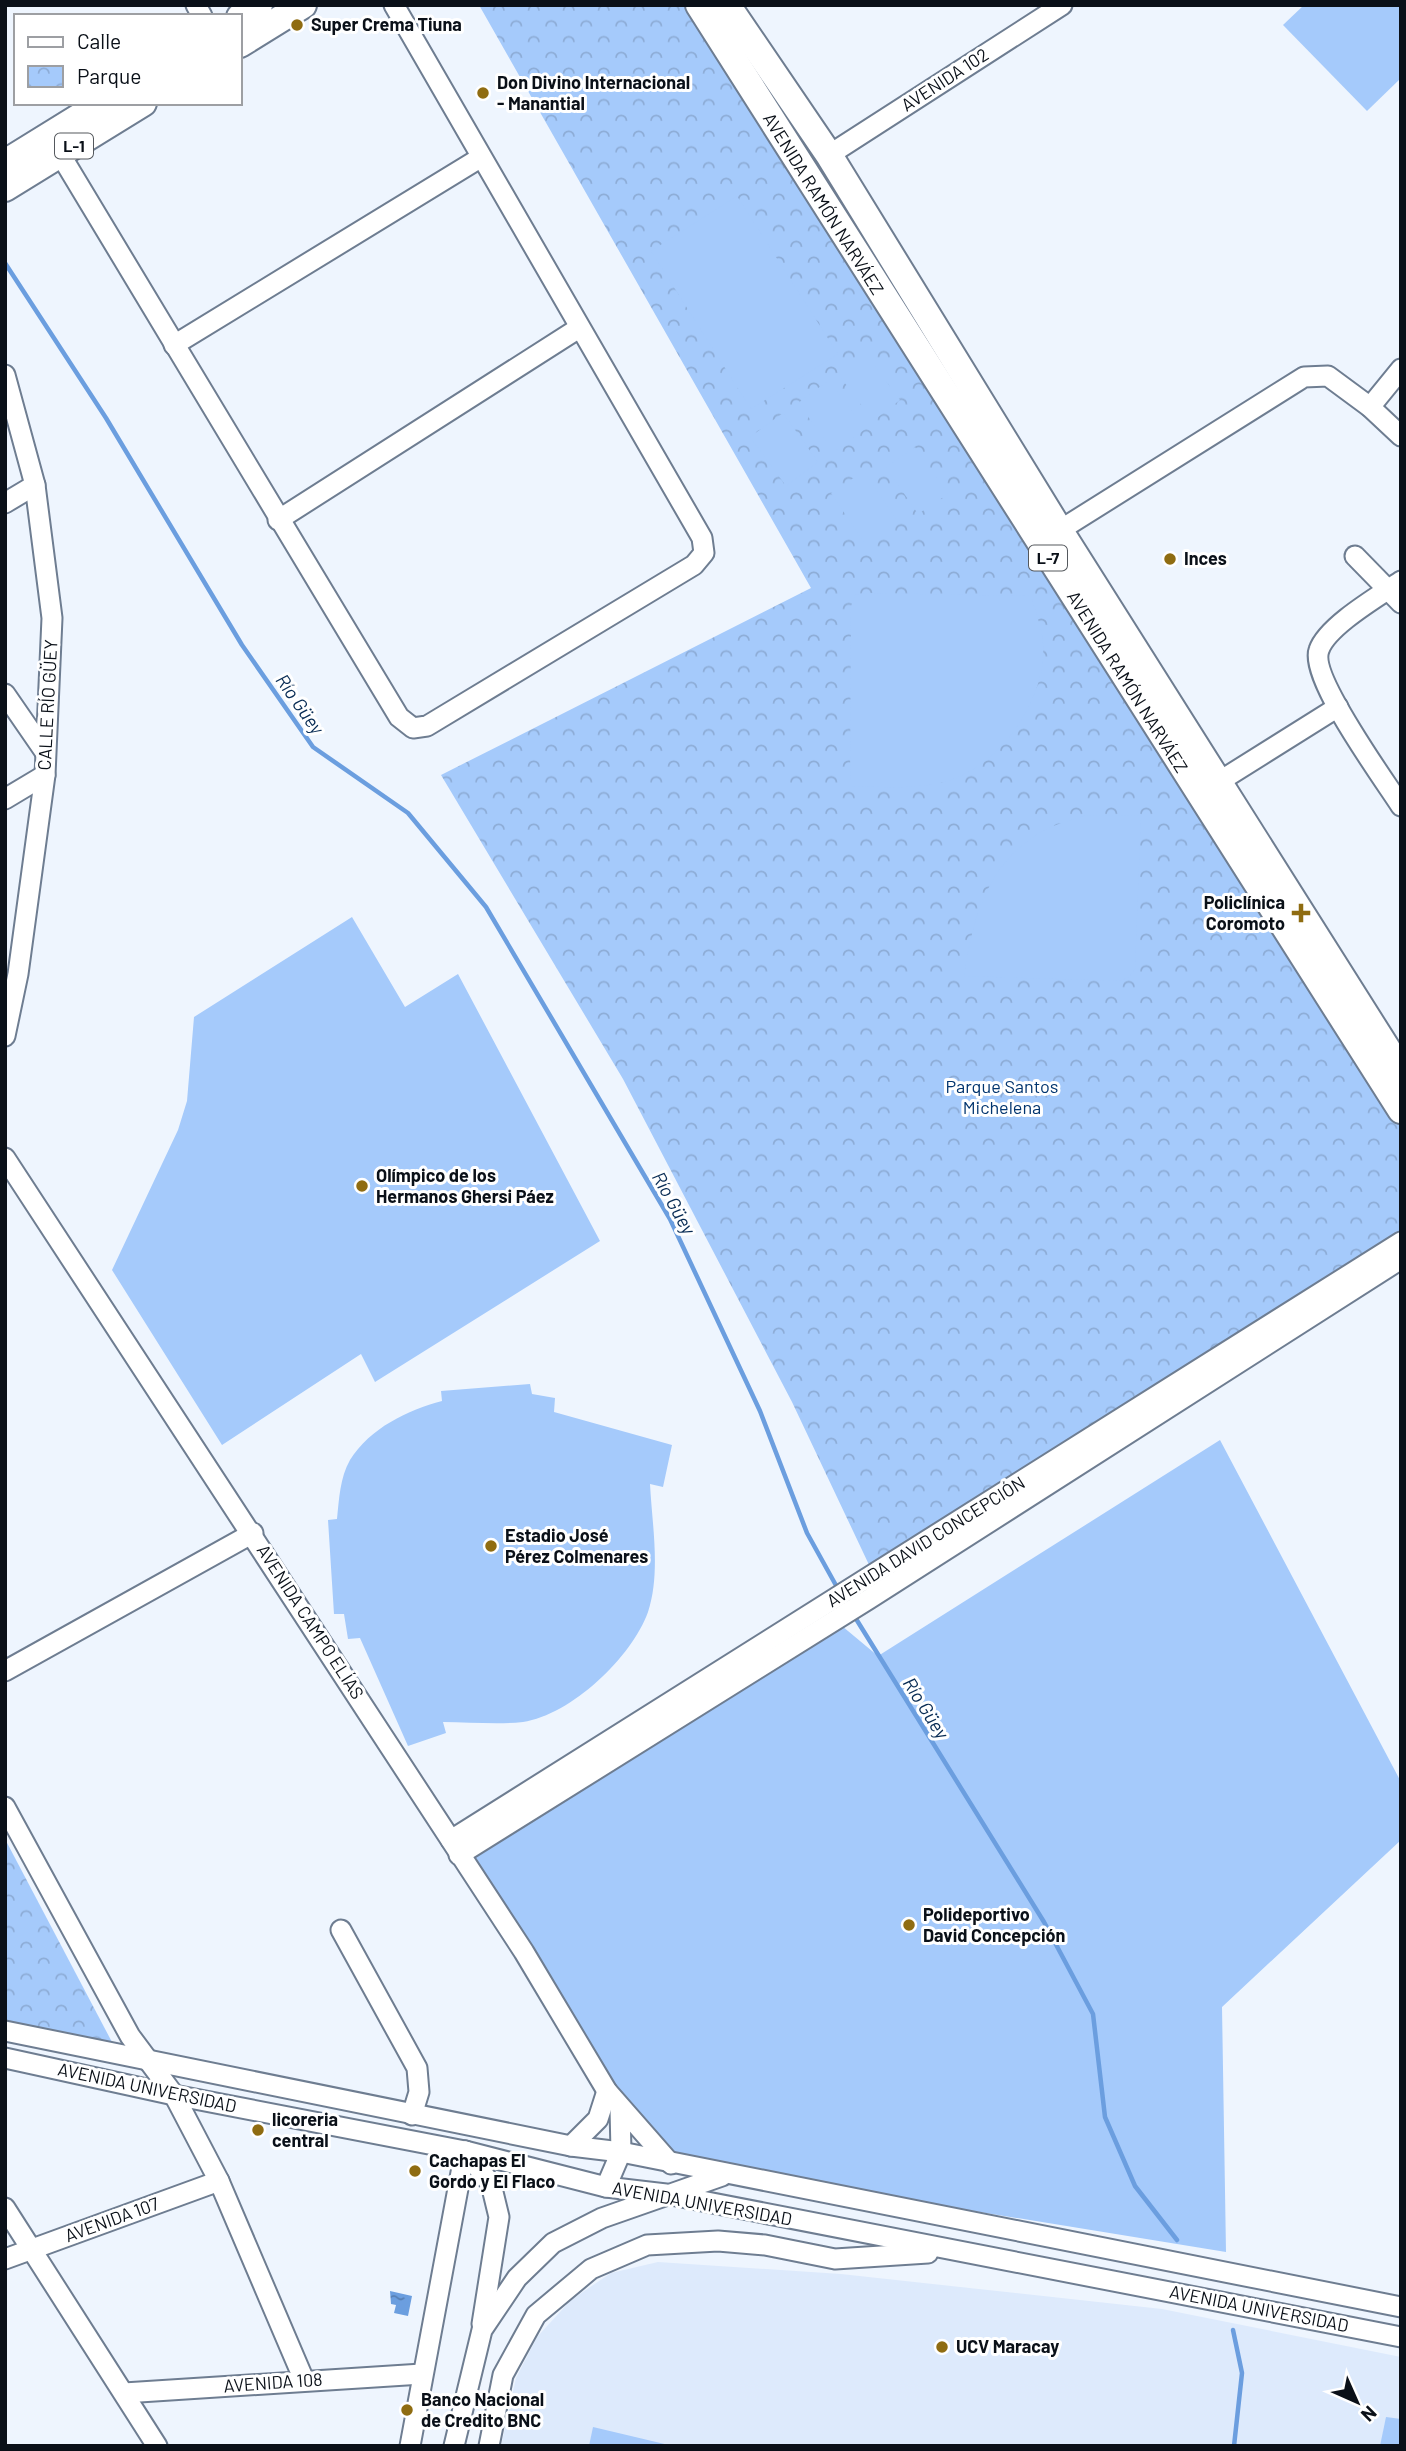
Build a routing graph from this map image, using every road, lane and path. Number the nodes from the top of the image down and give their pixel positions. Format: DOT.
graph roads {
  1 [pos="259,5"];
  2 [pos="303,5"];
  3 [pos="394,5"];
  4 [pos="699,5"];
  5 [pos="727,5"];
  6 [pos="1052,8"];
  7 [pos="242,16"];
  8 [pos="242,43"];
  9 [pos="99,105"];
  10 [pos="140,105"];
  11 [pos="60,154"];
  12 [pos="830,155"];
  13 [pos="480,158"];
  14 [pos="5,163"];
  15 [pos="5,188"];
  16 [pos="579,328"];
  17 [pos="174,345"];
  18 [pos="1401,369"];
  19 [pos="5,375"];
  20 [pos="1370,407"];
  21 [pos="1401,436"];
  22 [pos="35,485"];
  23 [pos="5,503"];
  24 [pos="278,520"];
  25 [pos="1049,537"];
  26 [pos="1355,556"];
  27 [pos="1397,591"];
  28 [pos="5,694"];
  29 [pos="1338,707"];
  30 [pos="46,752"];
  31 [pos="45,775"];
  32 [pos="1220,781"];
  33 [pos="5,799"];
  34 [pos="1401,806"];
  35 [pos="5,1037"];
  36 [pos="1401,1071"];
  37 [pos="1401,1110"];
  38 [pos="5,1158"];
  39 [pos="1401,1242"];
  40 [pos="1401,1259"];
  41 [pos="1346,1286"];
  42 [pos="253,1533"];
  43 [pos="5,1671"];
  44 [pos="5,1807"];
  45 [pos="455,1847"];
  46 [pos="341,1930"];
  47 [pos="5,2031"];
  48 [pos="5,2058"];
  49 [pos="148,2060"];
  50 [pos="607,2091"];
  51 [pos="174,2095"];
  52 [pos="620,2108"];
  53 [pos="412,2115"];
  54 [pos="571,2146"];
  55 [pos="465,2151"];
  56 [pos="621,2152"];
  57 [pos="671,2164"];
  58 [pos="726,2175"];
  59 [pos="219,2182"];
  60 [pos="606,2187"];
  61 [pos="666,2194"];
  62 [pos="5,2208"];
  63 [pos="33,2249"];
  64 [pos="945,2250"];
  65 [pos="5,2259"];
  66 [pos="1393,2306"];
  67 [pos="482,2330"];
  68 [pos="1377,2332"];
  69 [pos="1401,2337"];
  70 [pos="422,2374"];
  71 [pos="304,2380"];
  72 [pos="124,2393"];
  73 [pos="157,2446"];
  74 [pos="410,2446"];
  75 [pos="454,2446"];
  76 [pos="489,2446"];
  1 -- 7 [label="main road"];
  2 -- 8 [label="main road"];
  3 -- 13 [label="street"];
  4 -- 25 [label="main road, AVENIDA RAMÓN NARVÁEZ / L-7"];
  5 -- 12 [label="main road, AVENIDA RAMÓN NARVÁEZ / L-7"];
  6 -- 12 [label="street, AVENIDA 102"];
  9 -- 14 [label="main road, L-1"];
  10 -- 11 [label="main road, L-1"];
  11 -- 15 [label="main road, L-1"];
  11 -- 17 [label="street"];
  12 -- 25 [label="main road, AVENIDA RAMÓN NARVÁEZ / L-7"];
  13 -- 16 [label="street"];
  13 -- 17 [label="street"];
  16 -- 24 [label="street"];
  16 -- 24 [label="street"];
  17 -- 24 [label="street"];
  18 -- 20 [label="street"];
  19 -- 22 [label="street, CALLE RÍO GÜEY"];
  20 -- 21 [label="street"];
  20 -- 25 [label="street"];
  22 -- 23 [label="street"];
  22 -- 30 [label="street, CALLE RÍO GÜEY"];
  25 -- 32 [label="main road, AVENIDA RAMÓN NARVÁEZ / L-7"];
  25 -- 37 [label="main road, AVENIDA RAMÓN NARVÁEZ / L-7"];
  26 -- 27 [label="street"];
  27 -- 29 [label="street"];
  28 -- 30 [label="street"];
  29 -- 32 [label="street"];
  29 -- 34 [label="street"];
  30 -- 31 [label="street, CALLE RÍO GÜEY"];
  31 -- 33 [label="street"];
  31 -- 35 [label="street, CALLE RÍO GÜEY"];
  32 -- 36 [label="main road, AVENIDA RAMÓN NARVÁEZ / L-7"];
  38 -- 42 [label="street, AVENIDA CAMPO ELÍAS"];
  39 -- 41 [label="street, AVENIDA DAVID CONCEPCIÓN"];
  40 -- 41 [label="street, AVENIDA DAVID CONCEPCIÓN"];
  41 -- 45 [label="street, AVENIDA DAVID CONCEPCIÓN"];
  42 -- 43 [label="street"];
  42 -- 45 [label="street, AVENIDA CAMPO ELÍAS"];
  44 -- 49 [label="street"];
  45 -- 50 [label="street, AVENIDA CAMPO ELÍAS"];
  46 -- 53 [label="street"];
  47 -- 49 [label="street, AVENIDA UNIVERSIDAD"];
  48 -- 51 [label="street, AVENIDA UNIVERSIDAD"];
  49 -- 51 [label="street"];
  49 -- 53 [label="street, AVENIDA UNIVERSIDAD"];
  50 -- 52 [label="street, AVENIDA CAMPO ELÍAS"];
  50 -- 54 [label="street"];
  51 -- 55 [label="street, AVENIDA UNIVERSIDAD"];
  51 -- 59 [label="street"];
  52 -- 56 [label="street"];
  52 -- 57 [label="street, AVENIDA CAMPO ELÍAS"];
  53 -- 54 [label="street, AVENIDA UNIVERSIDAD"];
  54 -- 56 [label="street, AVENIDA UNIVERSIDAD"];
  55 -- 60 [label="street, AVENIDA UNIVERSIDAD"];
  55 -- 67 [label="street"];
  55 -- 70 [label="street"];
  56 -- 57 [label="street, AVENIDA UNIVERSIDAD"];
  56 -- 60 [label="street"];
  57 -- 58 [label="street, AVENIDA UNIVERSIDAD"];
  58 -- 61 [label="street"];
  58 -- 66 [label="street, AVENIDA UNIVERSIDAD"];
  59 -- 63 [label="street, AVENIDA 107"];
  59 -- 71 [label="street"];
  60 -- 61 [label="street, AVENIDA UNIVERSIDAD"];
  61 -- 64 [label="street, AVENIDA UNIVERSIDAD"];
  61 -- 67 [label="street"];
  62 -- 63 [label="street"];
  63 -- 65 [label="street, AVENIDA 107"];
  63 -- 72 [label="street"];
  64 -- 68 [label="street, AVENIDA UNIVERSIDAD"];
  64 -- 76 [label="street"];
  66 -- 68 [label="street"];
  67 -- 75 [label="street"];
  68 -- 69 [label="street, AVENIDA UNIVERSIDAD"];
  70 -- 71 [label="street, AVENIDA 108"];
  70 -- 74 [label="street"];
  71 -- 72 [label="street, AVENIDA 108"];
  72 -- 73 [label="street"];
}
